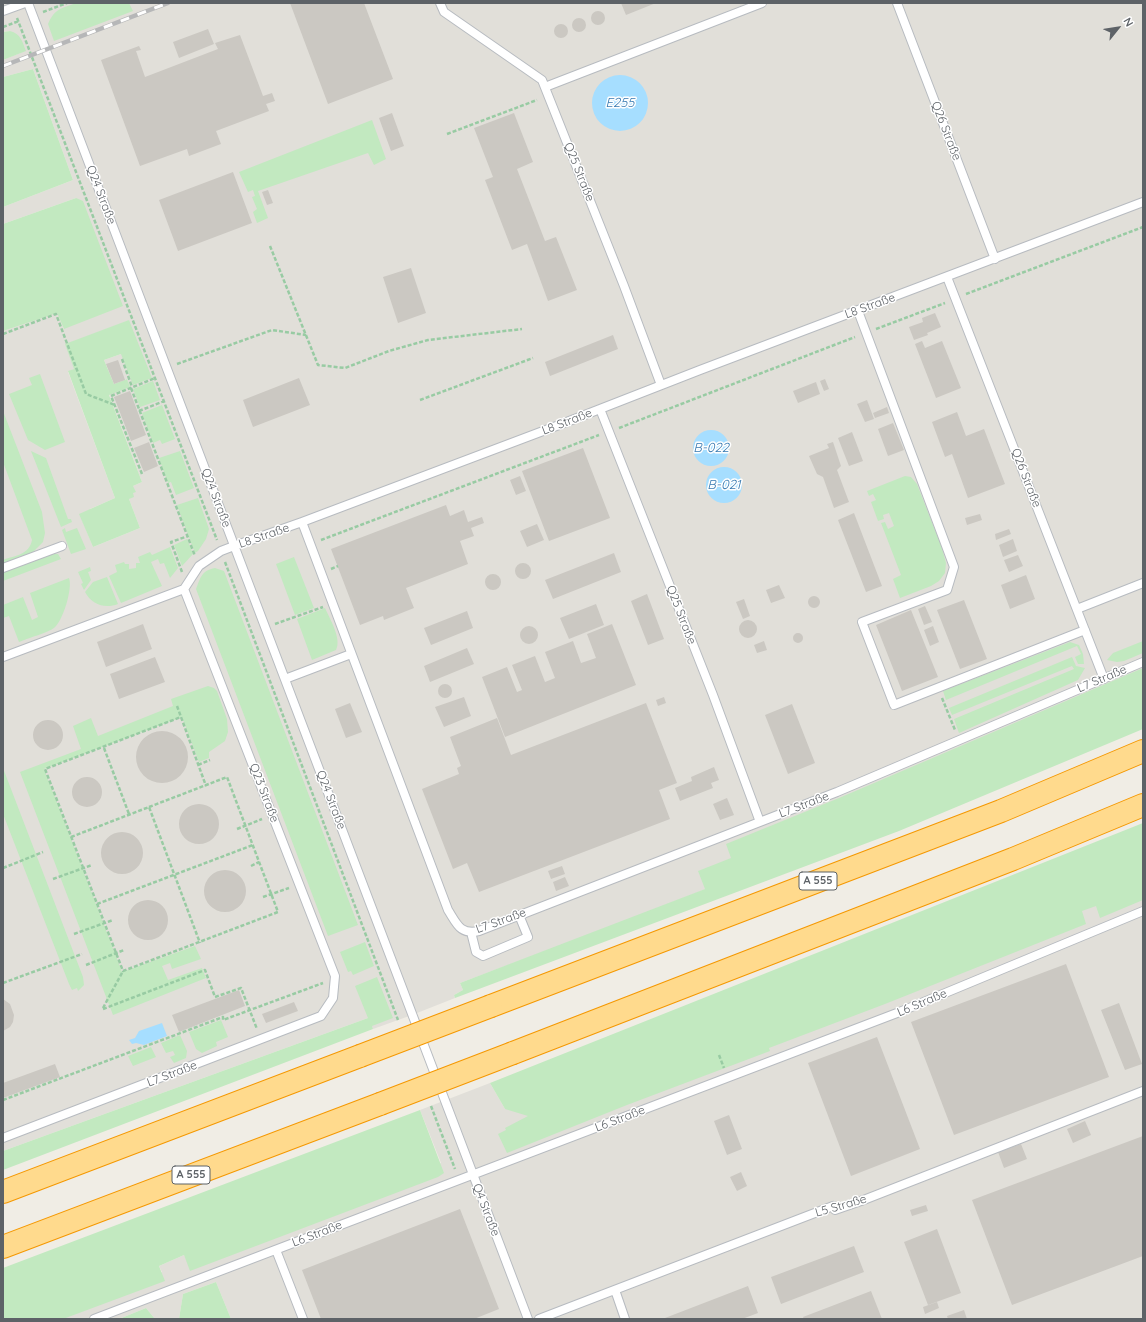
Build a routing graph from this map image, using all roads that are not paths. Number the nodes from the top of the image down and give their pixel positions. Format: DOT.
graph roads {
  1 [pos="25,3"];
  2 [pos="28,3"];
  3 [pos="440,3"];
  4 [pos="762,3"];
  5 [pos="897,3"];
  6 [pos="3,11"];
  7 [pos="545,87"];
  8 [pos="1143,202"];
  9 [pos="995,259"];
  10 [pos="947,277"];
  11 [pos="858,310"];
  12 [pos="661,385"];
  13 [pos="600,409"];
  14 [pos="302,522"];
  15 [pos="62,546"];
  16 [pos="234,546"];
  17 [pos="3,568"];
  18 [pos="1143,583"];
  19 [pos="185,587"];
  20 [pos="1077,608"];
  21 [pos="1085,630"];
  22 [pos="351,654"];
  23 [pos="3,657"];
  24 [pos="1143,662"];
  25 [pos="285,679"];
  26 [pos="1104,679"];
  27 [pos="1143,751"];
  28 [pos="1143,805"];
  29 [pos="760,822"];
  30 [pos="1143,911"];
  31 [pos="519,915"];
  32 [pos="470,932"];
  33 [pos="333,998"];
  34 [pos="1143,1091"];
  35 [pos="444,1101"];
  36 [pos="3,1138"];
  37 [pos="472,1174"];
  38 [pos="3,1192"];
  39 [pos="3,1247"];
  40 [pos="276,1250"];
  41 [pos="615,1290"];
  42 [pos="94,1319"];
  43 [pos="303,1319"];
  44 [pos="528,1319"];
  45 [pos="539,1319"];
  46 [pos="625,1319"];
  1 -- 6 [label="lane"];
  2 -- 16 [label="lane, Q24 Straße"];
  3 -- 7 [label="lane, Q25 Straße"];
  4 -- 7 [label="lane"];
  5 -- 9 [label="lane, Q26 Straße"];
  7 -- 12 [label="lane, Q25 Straße"];
  8 -- 9 [label="lane, L8 Straße"];
  9 -- 10 [label="lane, L8 Straße"];
  10 -- 11 [label="lane, L8 Straße"];
  10 -- 20 [label="lane, Q26 Straße"];
  11 -- 12 [label="lane, L8 Straße"];
  11 -- 21 [label="lane"];
  12 -- 13 [label="lane, L8 Straße"];
  13 -- 14 [label="lane, L8 Straße"];
  13 -- 29 [label="lane, Q25 Straße"];
  14 -- 16 [label="lane, L8 Straße"];
  14 -- 22 [label="lane"];
  15 -- 17 [label="lane"];
  16 -- 19 [label="lane, L8 Straße"];
  16 -- 25 [label="lane, Q24 Straße"];
  18 -- 20 [label="lane"];
  19 -- 23 [label="lane"];
  19 -- 33 [label="lane, Q23 Straße"];
  20 -- 21 [label="lane, Q26 Straße"];
  21 -- 26 [label="lane, Q26 Straße"];
  22 -- 25 [label="lane"];
  22 -- 32 [label="lane, L7 Straße"];
  24 -- 26 [label="lane, L7 Straße"];
  25 -- 35 [label="lane, Q24 Straße"];
  26 -- 29 [label="lane, L7 Straße"];
  27 -- 38 [label="highway, A 555, bridge"];
  28 -- 39 [label="highway, A 555, bridge"];
  29 -- 31 [label="lane, L7 Straße"];
  30 -- 37 [label="lane, L6 Straße"];
  31 -- 32 [label="lane, L7 Straße"];
  31 -- 32 [label="lane"];
  33 -- 36 [label="lane, L7 Straße"];
  34 -- 41 [label="lane, L5 Straße"];
  35 -- 37 [label="lane, Q4 Straße"];
  37 -- 40 [label="lane, L6 Straße"];
  37 -- 44 [label="lane, Q4 Straße"];
  40 -- 42 [label="lane, L6 Straße"];
  40 -- 43 [label="lane"];
  41 -- 45 [label="lane, L5 Straße"];
  41 -- 46 [label="lane"];
}
